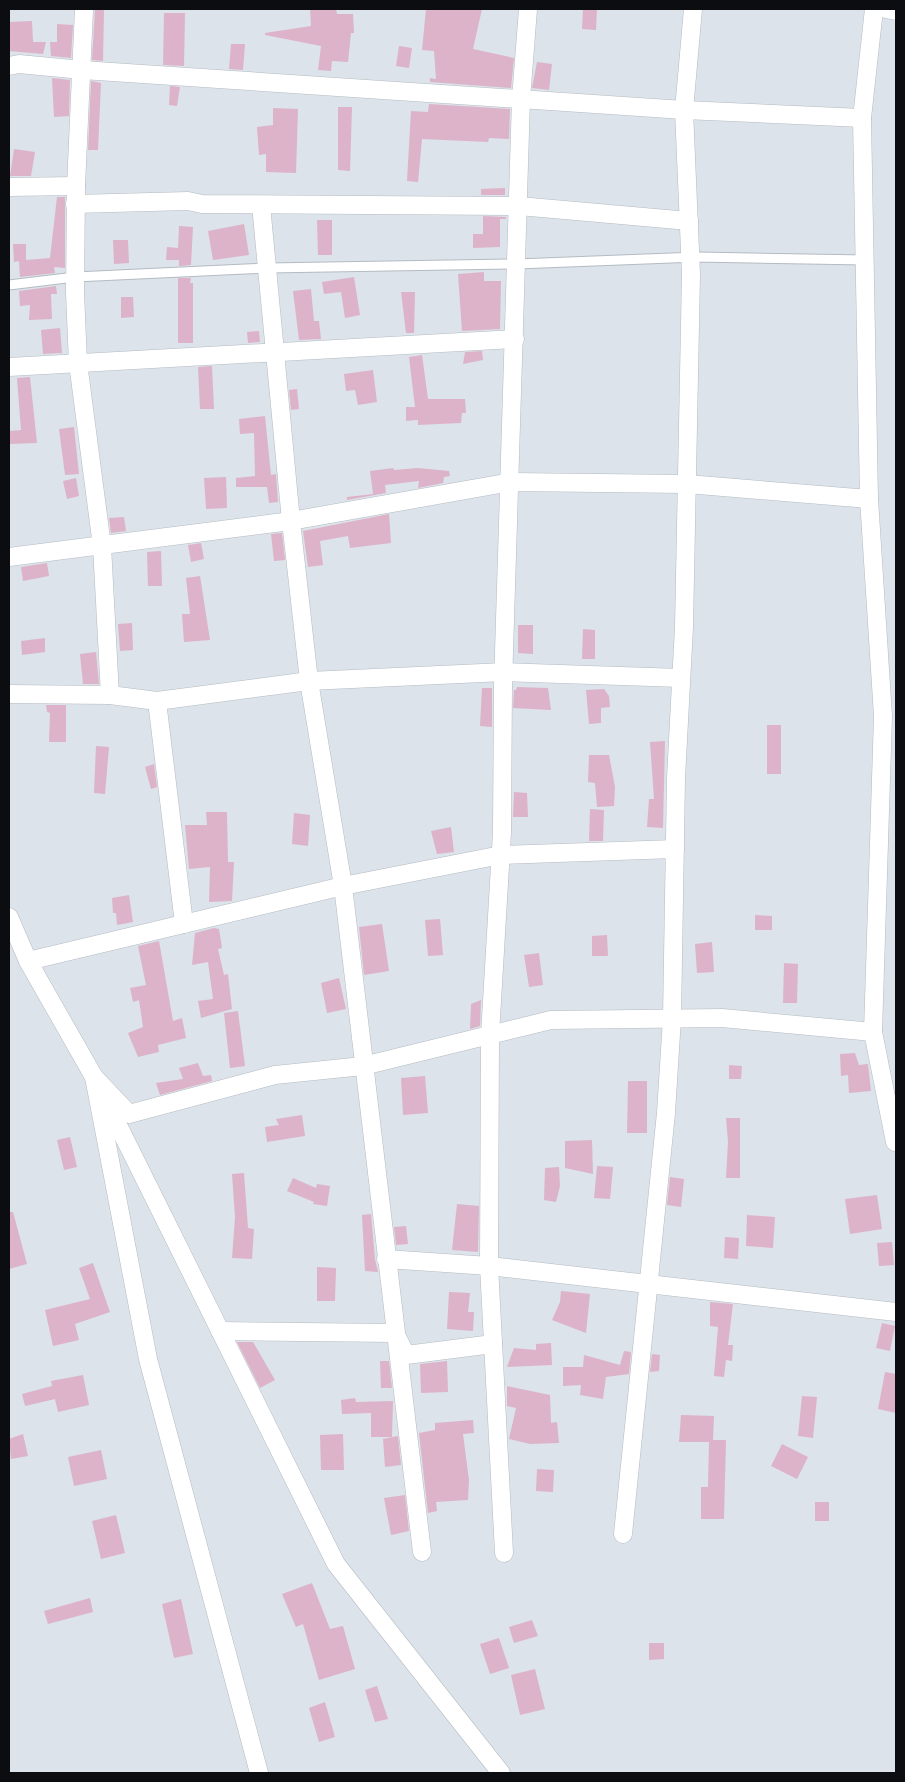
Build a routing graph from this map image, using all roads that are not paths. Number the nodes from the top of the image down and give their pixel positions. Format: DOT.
graph roads {
  1 [pos="84,9"];
  2 [pos="528,9"];
  3 [pos="693,9"];
  4 [pos="874,9"];
  5 [pos="886,9"];
  6 [pos="896,11"];
  7 [pos="9,66"];
  8 [pos="82,70"];
  9 [pos="521,99"];
  10 [pos="684,110"];
  11 [pos="862,118"];
  12 [pos="76,186"];
  13 [pos="9,188"];
  14 [pos="76,204"];
  15 [pos="261,205"];
  16 [pos="519,206"];
  17 [pos="689,221"];
  18 [pos="690,257"];
  19 [pos="865,260"];
  20 [pos="517,264"];
  21 [pos="268,268"];
  22 [pos="75,277"];
  23 [pos="9,285"];
  24 [pos="515,339"];
  25 [pos="275,352"];
  26 [pos="78,363"];
  27 [pos="9,367"];
  28 [pos="511,482"];
  29 [pos="687,484"];
  30 [pos="869,499"];
  31 [pos="291,521"];
  32 [pos="102,546"];
  33 [pos="9,556"];
  34 [pos="504,672"];
  35 [pos="681,678"];
  36 [pos="309,681"];
  37 [pos="9,694"];
  38 [pos="110,695"];
  39 [pos="157,701"];
  40 [pos="675,849"];
  41 [pos="500,854"];
  42 [pos="343,886"];
  43 [pos="9,917"];
  44 [pos="184,924"];
  45 [pos="28,961"];
  46 [pos="672,1018"];
  47 [pos="873,1032"];
  48 [pos="490,1034"];
  49 [pos="363,1066"];
  50 [pos="94,1077"];
  51 [pos="895,1142"];
  52 [pos="386,1259"];
  53 [pos="489,1266"];
  54 [pos="650,1283"];
  55 [pos="896,1312"];
  56 [pos="220,1331"];
  57 [pos="395,1333"];
  58 [pos="493,1344"];
  59 [pos="623,1534"];
  60 [pos="422,1552"];
  61 [pos="504,1553"];
  62 [pos="259,1773"];
  63 [pos="501,1773"];
  1 -- 8 [label="street"];
  2 -- 9 [label="street"];
  3 -- 10 [label="street"];
  4 -- 11 [label="street"];
  5 -- 6 [label="street"];
  7 -- 8 [label="street"];
  8 -- 9 [label="street"];
  8 -- 12 [label="street"];
  9 -- 10 [label="street"];
  9 -- 16 [label="street"];
  10 -- 11 [label="street"];
  10 -- 17 [label="street"];
  11 -- 19 [label="street"];
  12 -- 13 [label="street"];
  12 -- 14 [label="street"];
  14 -- 15 [label="street"];
  14 -- 22 [label="street"];
  15 -- 16 [label="street"];
  15 -- 21 [label="street"];
  16 -- 17 [label="street"];
  16 -- 20 [label="street"];
  17 -- 18 [label="street"];
  18 -- 19 [label="lane"];
  18 -- 20 [label="lane"];
  18 -- 29 [label="street"];
  19 -- 30 [label="street"];
  20 -- 21 [label="lane"];
  20 -- 24 [label="street"];
  21 -- 22 [label="lane"];
  21 -- 25 [label="street"];
  22 -- 23 [label="lane"];
  22 -- 26 [label="street"];
  24 -- 25 [label="street"];
  24 -- 28 [label="street"];
  25 -- 26 [label="street"];
  25 -- 31 [label="street"];
  26 -- 27 [label="street"];
  26 -- 32 [label="street"];
  28 -- 29 [label="street"];
  28 -- 31 [label="street"];
  28 -- 34 [label="street"];
  29 -- 30 [label="street"];
  29 -- 35 [label="street"];
  30 -- 47 [label="street"];
  31 -- 32 [label="street"];
  31 -- 36 [label="street"];
  32 -- 33 [label="street"];
  32 -- 38 [label="street"];
  34 -- 35 [label="street"];
  34 -- 36 [label="street"];
  34 -- 41 [label="street"];
  35 -- 40 [label="street"];
  36 -- 39 [label="street"];
  36 -- 42 [label="street"];
  37 -- 38 [label="street"];
  38 -- 39 [label="street"];
  39 -- 44 [label="street"];
  40 -- 41 [label="street"];
  40 -- 46 [label="street"];
  41 -- 42 [label="street"];
  41 -- 48 [label="street"];
  42 -- 44 [label="street"];
  42 -- 49 [label="street"];
  43 -- 45 [label="street"];
  44 -- 45 [label="street"];
  45 -- 50 [label="street"];
  46 -- 47 [label="street"];
  46 -- 48 [label="street"];
  46 -- 54 [label="street"];
  47 -- 51 [label="street"];
  48 -- 49 [label="street"];
  48 -- 53 [label="street"];
  49 -- 50 [label="street"];
  49 -- 52 [label="street"];
  50 -- 56 [label="street"];
  50 -- 62 [label="street"];
  52 -- 53 [label="street"];
  52 -- 57 [label="street"];
  53 -- 54 [label="street"];
  53 -- 58 [label="street"];
  54 -- 55 [label="street"];
  54 -- 59 [label="street"];
  56 -- 57 [label="street"];
  56 -- 63 [label="street"];
  57 -- 58 [label="street"];
  57 -- 60 [label="street"];
  58 -- 61 [label="street"];
}
